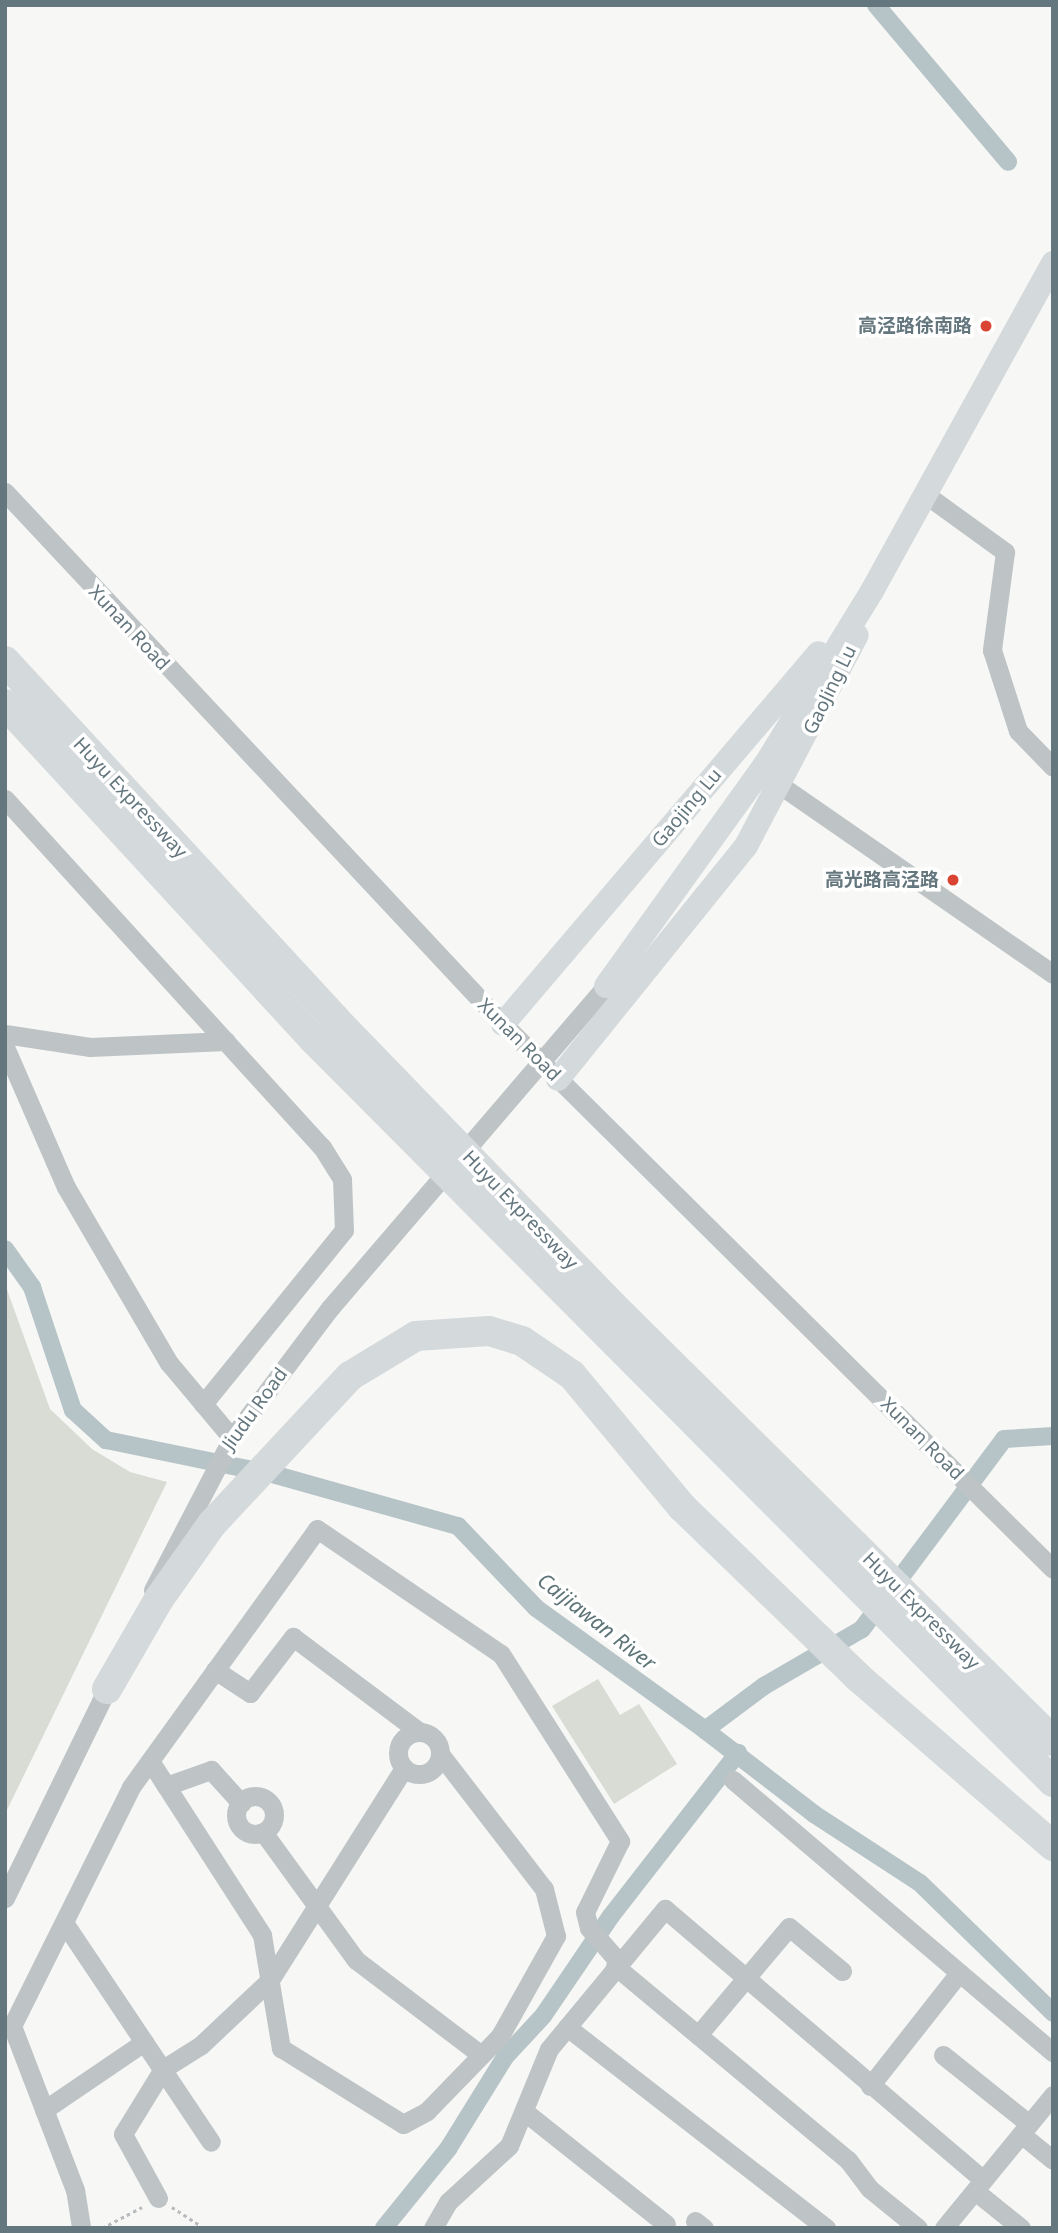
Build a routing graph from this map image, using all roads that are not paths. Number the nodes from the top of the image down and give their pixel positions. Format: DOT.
graph roads {
  1 [pos="1053,263"];
  2 [pos="5,492"];
  3 [pos="925,494"];
  4 [pos="872,591"];
  5 [pos="5,658"];
  6 [pos="5,704"];
  7 [pos="1053,768"];
  8 [pos="780,785"];
  9 [pos="5,799"];
  10 [pos="1053,974"];
  11 [pos="606,986"];
  12 [pos="503,1024"];
  13 [pos="5,1034"];
  14 [pos="226,1041"];
  15 [pos="5,1047"];
  16 [pos="558,1079"];
  17 [pos="203,1404"];
  18 [pos="232,1438"];
  19 [pos="1053,1569"];
  20 [pos="860,1572"];
  21 [pos="913,1630"];
  22 [pos="215,1670"];
  23 [pos="107,1689"];
  24 [pos="418,1731"];
  25 [pos="1053,1741"];
  26 [pos="440,1754"];
  27 [pos="150,1761"];
  28 [pos="404,1768"];
  29 [pos="733,1780"];
  30 [pos="1053,1785"];
  31 [pos="166,1786"];
  32 [pos="241,1803"];
  33 [pos="262,1832"];
  34 [pos="1053,1846"];
  35 [pos="5,1898"];
  36 [pos="314,1910"];
  37 [pos="65,1924"];
  38 [pos="617,1963"];
  39 [pos="842,1971"];
  40 [pos="960,1973"];
  41 [pos="747,1978"];
  42 [pos="270,1980"];
  43 [pos="568,2026"];
  44 [pos="698,2035"];
  45 [pos="144,2042"];
  46 [pos="1053,2052"];
  47 [pos="481,2055"];
  48 [pos="943,2055"];
  49 [pos="163,2069"];
  50 [pos="870,2086"];
  51 [pos="1053,2095"];
  52 [pos="44,2110"];
  53 [pos="524,2112"];
  54 [pos="1025,2129"];
  55 [pos="211,2142"];
  56 [pos="1053,2160"];
  57 [pos="979,2186"];
  58 [pos="158,2198"];
  59 [pos="666,2224"];
  60 [pos="440,2225"];
  61 [pos="81,2227"];
  62 [pos="92,2228"];
  63 [pos="826,2228"];
  64 [pos="918,2228"];
  65 [pos="944,2228"];
  66 [pos="1021,2228"];
  1 -- 3 [label="main road, Gaojing Lu"];
  2 -- 12 [label="street, Xunan Road"];
  3 -- 4 [label="main road, Gaojing Lu"];
  3 -- 7 [label="street"];
  4 -- 8 [label="main road, GaoJing Lu"];
  4 -- 11 [label="main road, Gaojing Lu"];
  4 -- 12 [label="main road, Gaojing Lu"];
  5 -- 20 [label="highway, Huyu Expressway"];
  6 -- 20 [label="highway, Huyu Expressway"];
  8 -- 10 [label="street"];
  8 -- 16 [label="main road, GaoJing Lu"];
  9 -- 14 [label="street"];
  11 -- 18 [label="street, Jiudu Road"];
  12 -- 16 [label="street, Xunan Road"];
  13 -- 14 [label="street"];
  14 -- 17 [label="street"];
  15 -- 17 [label="street"];
  16 -- 19 [label="street, Xunan Road"];
  17 -- 18 [label="street"];
  18 -- 23 [label="street, Jiudu Road"];
  20 -- 21 [label="highway, Huyu Expressway"];
  21 -- 25 [label="highway, Huyu Expressway"];
  21 -- 30 [label="highway, Huyu Expressway"];
  22 -- 24 [label="street"];
  22 -- 27 [label="street"];
  22 -- 38 [label="street"];
  23 -- 34 [label="highway"];
  23 -- 35 [label="street, Jiudu Road"];
  24 -- 26 [label="street"];
  24 -- 28 [label="street"];
  26 -- 28 [label="street"];
  26 -- 47 [label="street"];
  27 -- 31 [label="street"];
  27 -- 37 [label="street"];
  28 -- 36 [label="street"];
  29 -- 40 [label="street"];
  31 -- 32 [label="street"];
  31 -- 42 [label="street"];
  32 -- 33 [label="street"];
  32 -- 33 [label="street"];
  33 -- 36 [label="street"];
  36 -- 42 [label="street"];
  36 -- 47 [label="street"];
  37 -- 45 [label="street"];
  37 -- 52 [label="street"];
  38 -- 41 [label="street"];
  38 -- 43 [label="street"];
  38 -- 44 [label="street"];
  39 -- 41 [label="street"];
  40 -- 46 [label="street"];
  40 -- 50 [label="street"];
  41 -- 44 [label="street"];
  41 -- 50 [label="street"];
  42 -- 47 [label="street"];
  42 -- 49 [label="street"];
  43 -- 53 [label="street"];
  43 -- 63 [label="street"];
  44 -- 64 [label="street"];
  45 -- 49 [label="street"];
  45 -- 52 [label="street"];
  48 -- 54 [label="street"];
  49 -- 55 [label="street"];
  49 -- 58 [label="street"];
  50 -- 57 [label="street"];
  51 -- 54 [label="street"];
  52 -- 61 [label="street"];
  53 -- 59 [label="street"];
  53 -- 60 [label="street"];
  54 -- 56 [label="street"];
  54 -- 57 [label="street"];
  57 -- 65 [label="street"];
  57 -- 66 [label="street"];
  61 -- 62 [label="street"];
}
